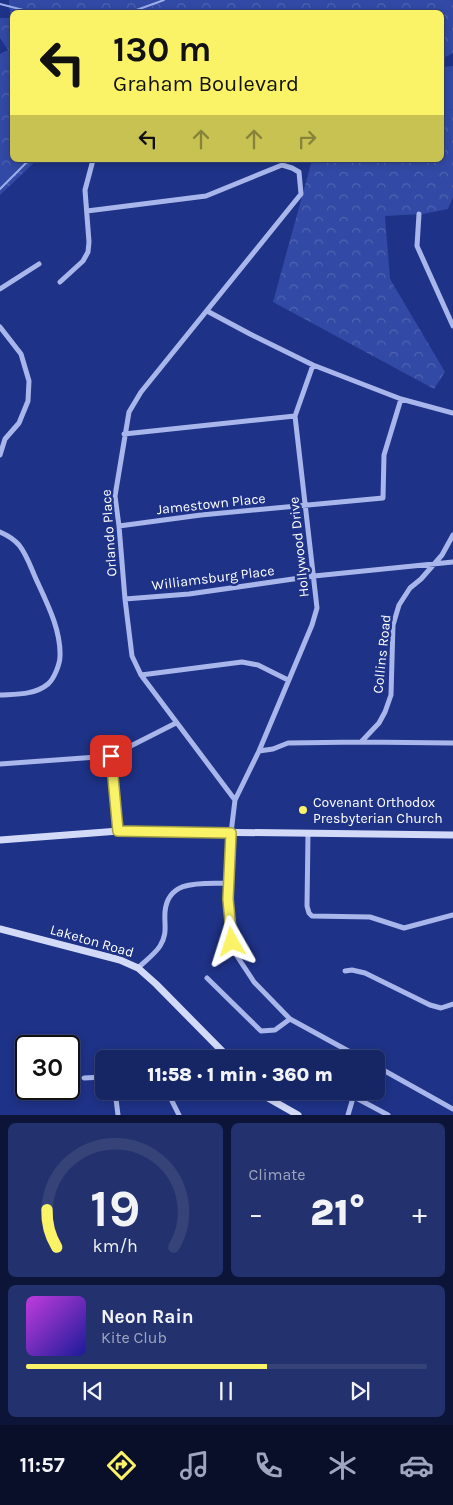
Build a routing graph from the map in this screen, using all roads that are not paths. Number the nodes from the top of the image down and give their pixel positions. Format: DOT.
graph roads {
  1 [pos="92,162"];
  2 [pos="86,211"];
  3 [pos="418,214"];
  4 [pos="39,264"];
  5 [pos="60,282"];
  6 [pos="0,289"];
  7 [pos="207,311"];
  8 [pos="453,326"];
  9 [pos="0,327"];
  10 [pos="313,365"];
  11 [pos="401,400"];
  12 [pos="453,414"];
  13 [pos="295,416"];
  14 [pos="124,434"];
  15 [pos="2,439"];
  16 [pos="0,455"];
  17 [pos="306,506"];
  18 [pos="119,526"];
  19 [pos="0,532"];
  20 [pos="453,535"];
  21 [pos="453,562"];
  22 [pos="433,565"];
  23 [pos="314,576"];
  24 [pos="125,599"];
  25 [pos="141,675"];
  26 [pos="288,680"];
  27 [pos="0,695"];
  28 [pos="176,723"];
  29 [pos="360,742"];
  30 [pos="453,743"];
  31 [pos="259,751"];
  32 [pos="111,756"];
  33 [pos="0,764"];
  34 [pos="235,800"];
  35 [pos="118,831"];
  36 [pos="231,833"];
  37 [pos="308,834"];
  38 [pos="453,835"];
  39 [pos="0,840"];
  40 [pos="228,883"];
  41 [pos="453,915"];
  42 [pos="0,929"];
  43 [pos="138,968"];
  44 [pos="344,971"];
  45 [pos="207,978"];
  46 [pos="453,1004"];
  47 [pos="290,1019"];
  48 [pos="221,1050"];
  49 [pos="347,1050"];
  50 [pos="385,1071"];
  51 [pos="95,1077"];
  52 [pos="84,1078"];
  53 [pos="116,1100"];
  54 [pos="171,1100"];
  55 [pos="272,1100"];
  56 [pos="352,1100"];
  57 [pos="364,1100"];
  58 [pos="453,1109"];
  59 [pos="118,1115"];
  60 [pos="179,1115"];
  61 [pos="298,1115"];
  62 [pos="348,1115"];
  63 [pos="388,1115"];
  1 -- 2 [label="street"];
  2 -- 5 [label="street"];
  2 -- 7 [label="street, Orlando Place"];
  3 -- 8 [label="street"];
  4 -- 6 [label="street"];
  7 -- 10 [label="street"];
  7 -- 14 [label="street, Orlando Place"];
  9 -- 15 [label="street"];
  10 -- 11 [label="street"];
  10 -- 13 [label="street, Hollywood Drive"];
  11 -- 12 [label="street"];
  11 -- 17 [label="street, Jamestown Place"];
  13 -- 14 [label="street"];
  13 -- 17 [label="street, Hollywood Drive"];
  14 -- 18 [label="street, Orlando Place"];
  15 -- 16 [label="street"];
  17 -- 18 [label="street, Jamestown Place"];
  17 -- 23 [label="street, Hollywood Drive"];
  18 -- 24 [label="street, Orlando Place"];
  19 -- 27 [label="street"];
  20 -- 22 [label="street, Collins Road"];
  21 -- 22 [label="street, Williamsburg Place"];
  22 -- 23 [label="street, Williamsburg Place"];
  22 -- 29 [label="street, Collins Road"];
  23 -- 24 [label="street, Williamsburg Place"];
  23 -- 26 [label="street, Hollywood Drive"];
  24 -- 25 [label="street, Orlando Place"];
  25 -- 26 [label="street"];
  25 -- 28 [label="street, Orlando Place"];
  26 -- 31 [label="street, Hollywood Drive"];
  28 -- 32 [label="street"];
  28 -- 34 [label="street, Orlando Place"];
  29 -- 30 [label="street"];
  29 -- 31 [label="street"];
  31 -- 34 [label="street, Hollywood Drive"];
  32 -- 33 [label="street"];
  32 -- 35 [label="street"];
  34 -- 36 [label="street, Hollywood Drive"];
  35 -- 36 [label="street"];
  35 -- 39 [label="street"];
  36 -- 37 [label="street"];
  36 -- 40 [label="street, Hollywood Drive"];
  37 -- 38 [label="street"];
  37 -- 41 [label="street"];
  40 -- 43 [label="street"];
  40 -- 47 [label="street, Hollywood Drive"];
  42 -- 43 [label="street, Laketon Road"];
  43 -- 48 [label="street, Laketon Road"];
  44 -- 46 [label="street"];
  45 -- 47 [label="street"];
  47 -- 49 [label="street, Hollywood Drive"];
  50 -- 58 [label="street"];
  51 -- 52 [label="street"];
  53 -- 59 [label="street"];
  54 -- 60 [label="street"];
  55 -- 61 [label="street"];
  56 -- 62 [label="street"];
  57 -- 63 [label="street"];
}
